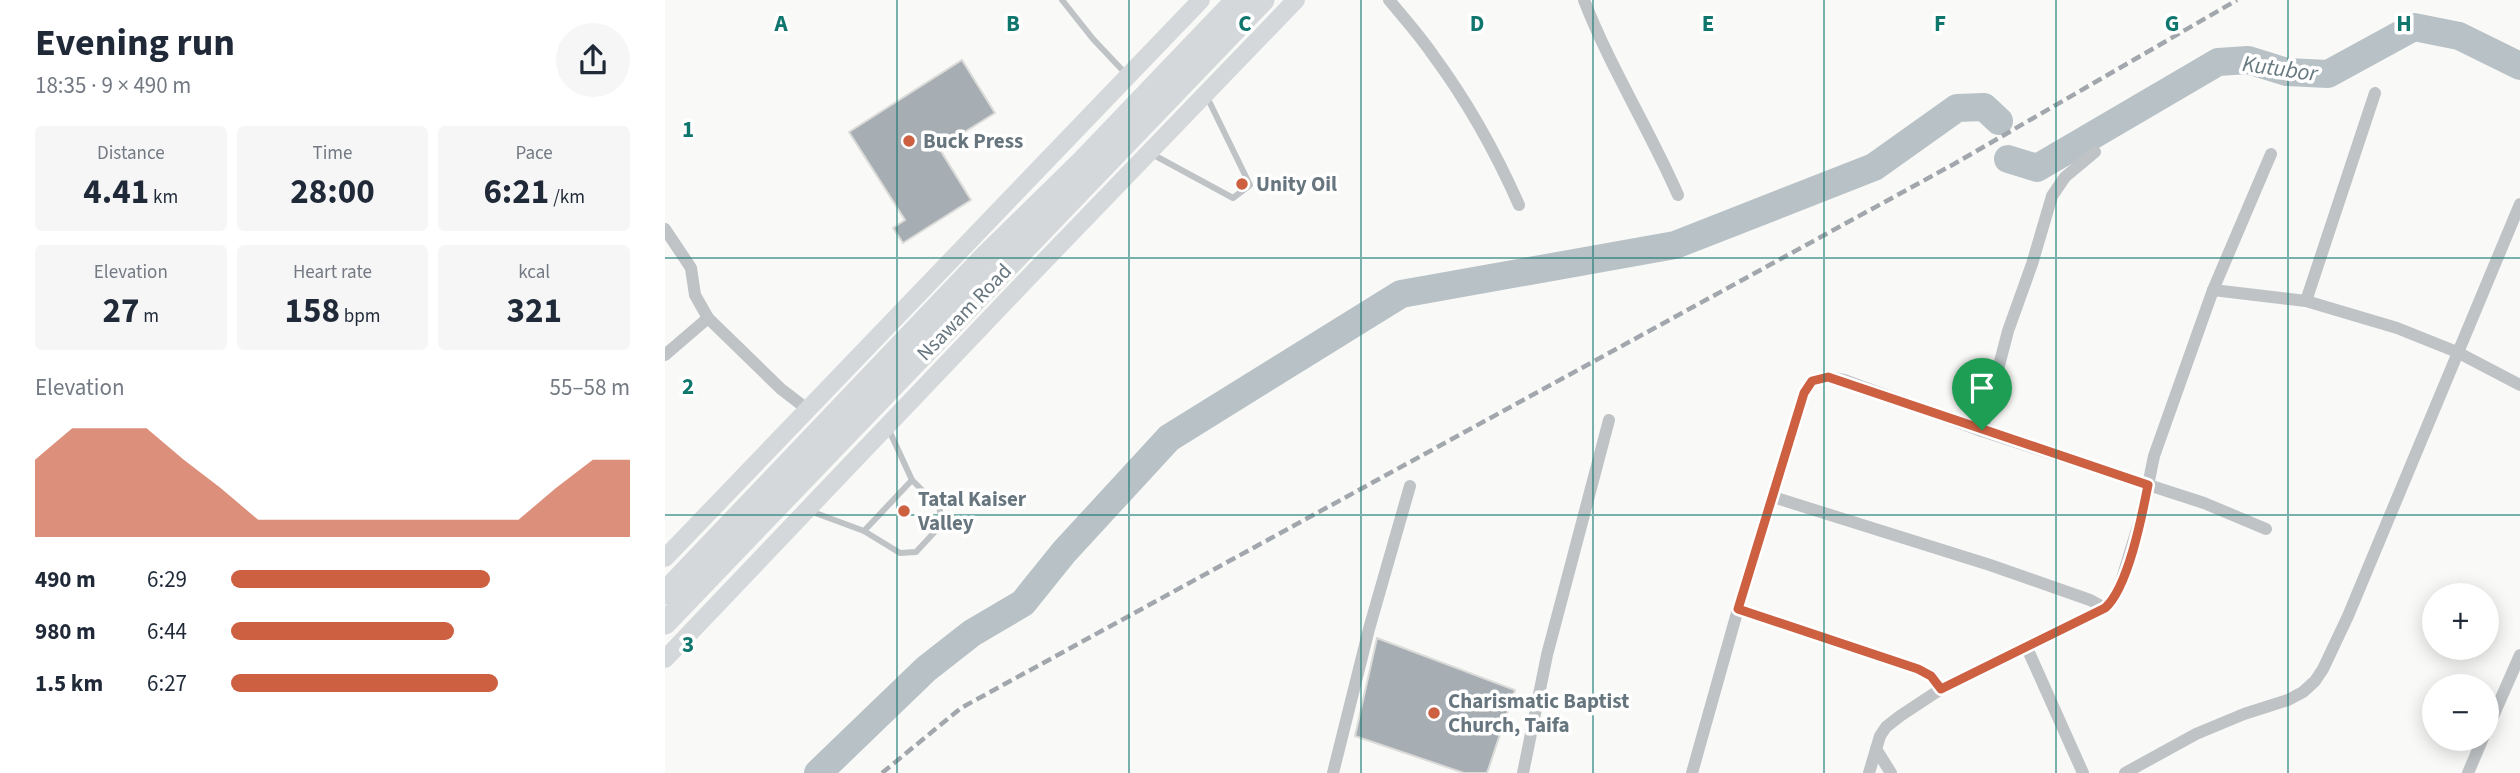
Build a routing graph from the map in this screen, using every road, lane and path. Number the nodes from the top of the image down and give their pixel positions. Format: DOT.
graph roads {
  1 [pos="1062,0"];
  2 [pos="1201,0"];
  3 [pos="1237,0"];
  4 [pos="1262,0"];
  5 [pos="1296,0"];
  6 [pos="1389,0"];
  7 [pos="1584,0"];
  8 [pos="1129,77"];
  9 [pos="1206,93"];
  10 [pos="2375,93"];
  11 [pos="1149,152"];
  12 [pos="2095,152"];
  13 [pos="2271,154"];
  14 [pos="1678,195"];
  15 [pos="2520,204"];
  16 [pos="1519,205"];
  17 [pos="665,229"];
  18 [pos="2213,290"];
  19 [pos="2306,301"];
  20 [pos="708,318"];
  21 [pos="2457,352"];
  22 [pos="665,355"];
  23 [pos="2520,385"];
  24 [pos="807,409"];
  25 [pos="1609,420"];
  26 [pos="888,427"];
  27 [pos="1982,430"];
  28 [pos="912,481"];
  29 [pos="2148,485"];
  30 [pos="1410,486"];
  31 [pos="1773,497"];
  32 [pos="808,511"];
  33 [pos="2266,529"];
  34 [pos="865,531"];
  35 [pos="665,558"];
  36 [pos="665,593"];
  37 [pos="2105,608"];
  38 [pos="1738,609"];
  39 [pos="665,623"];
  40 [pos="2027,648"];
  41 [pos="2520,655"];
  42 [pos="665,659"];
  43 [pos="1941,689"];
  44 [pos="2499,703"];
  45 [pos="1876,749"];
  46 [pos="2477,751"];
  47 [pos="1333,773"];
  48 [pos="1523,773"];
  49 [pos="1692,773"];
  50 [pos="1869,773"];
  51 [pos="1891,773"];
  52 [pos="2083,773"];
  53 [pos="2125,773"];
  54 [pos="2468,773"];
  1 -- 8 [label="lane"];
  2 -- 8 [label="main road"];
  3 -- 36 [label="highway, Nsawam Road"];
  4 -- 39 [label="highway, Nsawam Road"];
  5 -- 9 [label="main road"];
  6 -- 16 [label="street"];
  7 -- 14 [label="street"];
  8 -- 24 [label="main road"];
  9 -- 11 [label="main road"];
  9 -- 11 [label="lane"];
  10 -- 19 [label="street"];
  11 -- 26 [label="main road"];
  12 -- 27 [label="street"];
  13 -- 18 [label="street"];
  15 -- 21 [label="street"];
  17 -- 20 [label="street"];
  18 -- 19 [label="street"];
  18 -- 29 [label="street"];
  19 -- 21 [label="street"];
  20 -- 22 [label="street"];
  20 -- 24 [label="street"];
  21 -- 23 [label="street"];
  21 -- 53 [label="street"];
  24 -- 35 [label="main road"];
  25 -- 48 [label="street"];
  26 -- 28 [label="lane"];
  26 -- 32 [label="main road"];
  27 -- 29 [label="street"];
  27 -- 31 [label="street"];
  28 -- 34 [label="lane"];
  28 -- 34 [label="lane"];
  29 -- 33 [label="street"];
  29 -- 37 [label="street"];
  30 -- 47 [label="street"];
  31 -- 37 [label="street"];
  31 -- 38 [label="street"];
  32 -- 34 [label="lane"];
  32 -- 42 [label="main road"];
  37 -- 40 [label="street"];
  38 -- 43 [label="street"];
  38 -- 49 [label="street"];
  40 -- 43 [label="street"];
  40 -- 52 [label="street"];
  41 -- 44 [label="street"];
  43 -- 45 [label="street"];
  45 -- 50 [label="street"];
  45 -- 51 [label="street"];
  46 -- 54 [label="street"];
}
